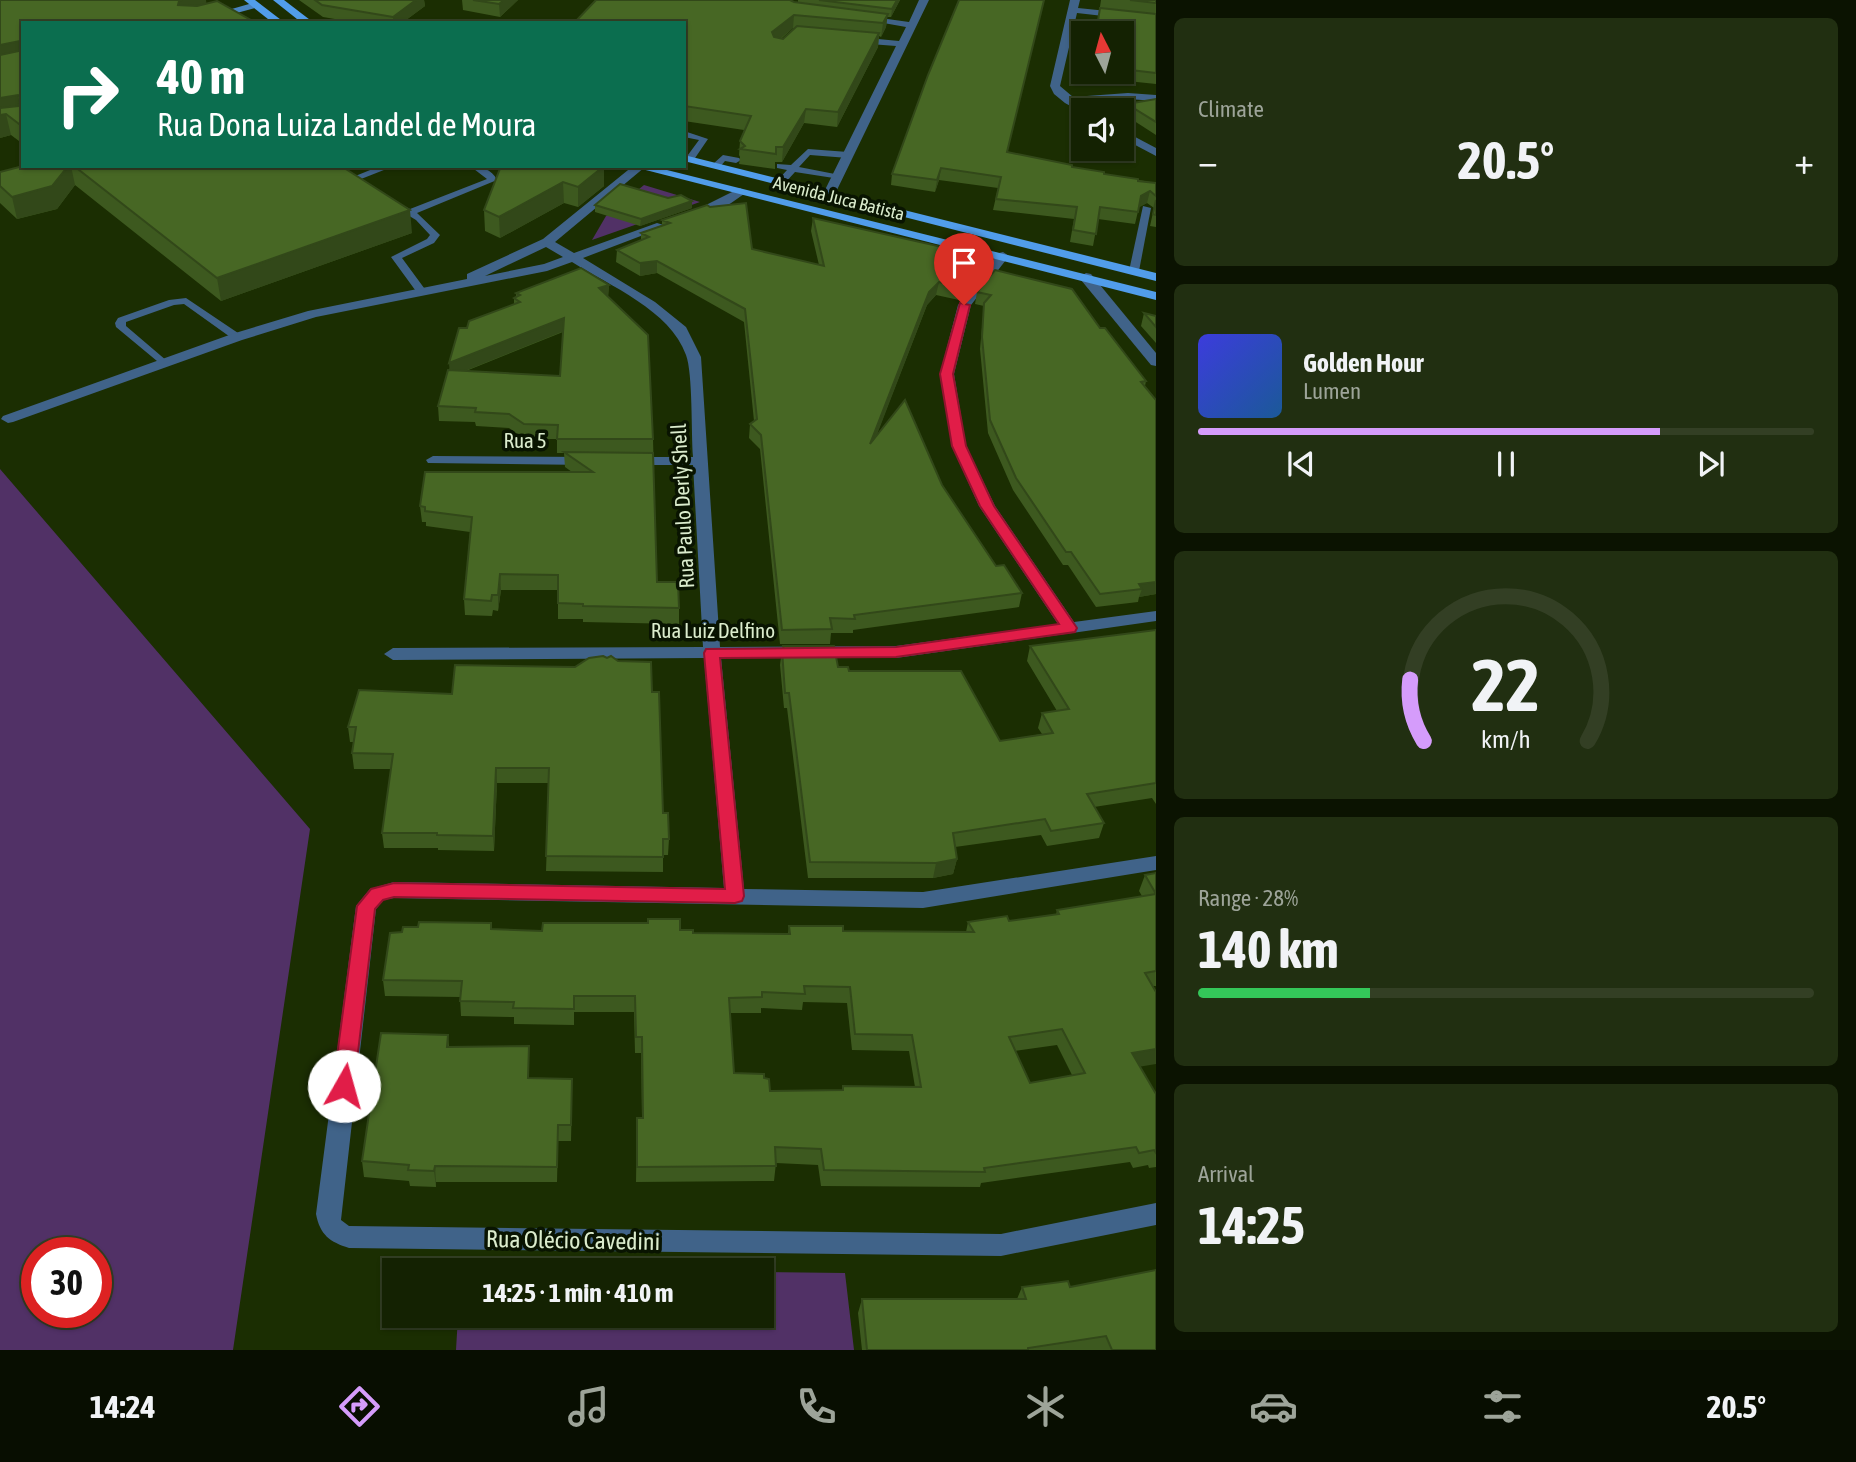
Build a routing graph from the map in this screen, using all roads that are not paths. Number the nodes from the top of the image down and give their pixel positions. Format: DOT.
graph roads {
  1 [pos="278,0"];
  2 [pos="924,0"];
  3 [pos="252,3"];
  4 [pos="1074,5"];
  5 [pos="859,19"];
  6 [pos="1156,19"];
  7 [pos="194,21"];
  8 [pos="277,21"];
  9 [pos="306,21"];
  10 [pos="912,25"];
  11 [pos="846,39"];
  12 [pos="902,44"];
  13 [pos="1156,98"];
  14 [pos="1069,101"];
  15 [pos="686,134"];
  16 [pos="1134,140"];
  17 [pos="1156,153"];
  18 [pos="848,155"];
  19 [pos="687,158"];
  20 [pos="736,160"];
  21 [pos="716,166"];
  22 [pos="780,166"];
  23 [pos="386,168"];
  24 [pos="477,168"];
  25 [pos="637,168"];
  26 [pos="642,168"];
  27 [pos="794,169"];
  28 [pos="342,173"];
  29 [pos="837,177"];
  30 [pos="781,182"];
  31 [pos="740,192"];
  32 [pos="829,194"];
  33 [pos="390,201"];
  34 [pos="1146,208"];
  35 [pos="409,213"];
  36 [pos="547,242"];
  37 [pos="1003,256"];
  38 [pos="573,258"];
  39 [pos="1134,271"];
  40 [pos="1086,277"];
  41 [pos="1156,277"];
  42 [pos="453,286"];
  43 [pos="422,292"];
  44 [pos="1156,296"];
  45 [pos="237,337"];
  46 [pos="1156,362"];
  47 [pos="163,363"];
  48 [pos="8,419"];
  49 [pos="433,460"];
  50 [pos="700,461"];
  51 [pos="1156,616"];
  52 [pos="1069,628"];
  53 [pos="712,653"];
  54 [pos="393,654"];
  55 [pos="1156,863"];
  56 [pos="735,896"];
  57 [pos="1156,1214"];
  1 -- 9 [label="main road"];
  2 -- 10 [label="street"];
  3 -- 7 [label="street"];
  3 -- 8 [label="main road"];
  4 -- 6 [label="street"];
  4 -- 14 [label="street"];
  5 -- 10 [label="street"];
  10 -- 12 [label="street"];
  11 -- 12 [label="street"];
  12 -- 18 [label="street"];
  13 -- 14 [label="street"];
  15 -- 19 [label="lane"];
  16 -- 17 [label="street"];
  18 -- 27 [label="lane"];
  18 -- 29 [label="street"];
  19 -- 21 [label="main road, Avenida Juca Batista"];
  20 -- 21 [label="lane"];
  21 -- 30 [label="main road, Avenida Juca Batista"];
  22 -- 27 [label="lane"];
  23 -- 28 [label="lane"];
  24 -- 35 [label="lane"];
  25 -- 36 [label="street"];
  26 -- 31 [label="main road, Avenida Juca Batista"];
  27 -- 29 [label="lane"];
  27 -- 30 [label="lane"];
  29 -- 32 [label="street"];
  30 -- 32 [label="main road, Avenida Juca Batista"];
  31 -- 37 [label="main road, Avenida Juca Batista"];
  31 -- 38 [label="street"];
  32 -- 39 [label="main road, Avenida Juca Batista"];
  33 -- 35 [label="lane"];
  34 -- 39 [label="lane"];
  35 -- 43 [label="lane"];
  36 -- 38 [label="street, Rua Paulo Derly Shell"];
  36 -- 42 [label="street"];
  37 -- 40 [label="main road, Avenida Juca Batista"];
  37 -- 52 [label="street"];
  38 -- 42 [label="street"];
  38 -- 50 [label="street, Rua Paulo Derly Shell"];
  39 -- 41 [label="main road, Avenida Juca Batista"];
  40 -- 44 [label="main road, Avenida Juca Batista"];
  40 -- 46 [label="street"];
  42 -- 43 [label="street"];
  43 -- 45 [label="street"];
  45 -- 47 [label="street"];
  45 -- 47 [label="lane"];
  47 -- 48 [label="street"];
  49 -- 50 [label="street, Rua 5"];
  50 -- 53 [label="street, Rua Paulo Derly Shell"];
  51 -- 52 [label="street, Rua Luiz Delfino"];
  52 -- 53 [label="street, Rua Luiz Delfino"];
  53 -- 54 [label="street, Rua Luiz Delfino"];
  53 -- 56 [label="street, Rua Paulo Derly Shell"];
  55 -- 56 [label="street"];
  56 -- 57 [label="street, Rua Olécio Cavedini"];
}
